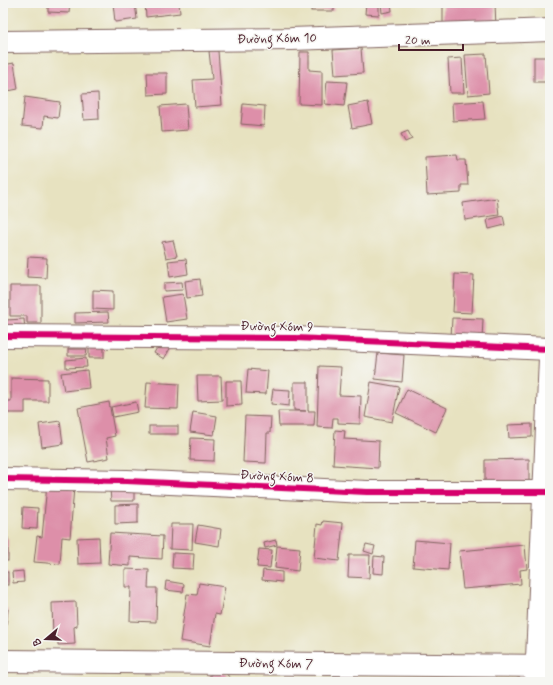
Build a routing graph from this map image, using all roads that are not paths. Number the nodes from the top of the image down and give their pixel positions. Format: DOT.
graph roads {
  1 [pos="550,30"];
  2 [pos="3,42"];
  3 [pos="3,336"];
  4 [pos="550,349"];
  5 [pos="550,358"];
  6 [pos="3,479"];
  7 [pos="547,492"];
  8 [pos="3,661"];
  9 [pos="541,671"];
  1 -- 2 [label="street, Đường Xóm 10"];
  3 -- 4 [label="street, Đường Xóm 9"];
  5 -- 7 [label="street"];
  6 -- 7 [label="street, Đường Xóm 8"];
  7 -- 9 [label="street"];
  8 -- 9 [label="street, Đường Xóm 7"];
}
